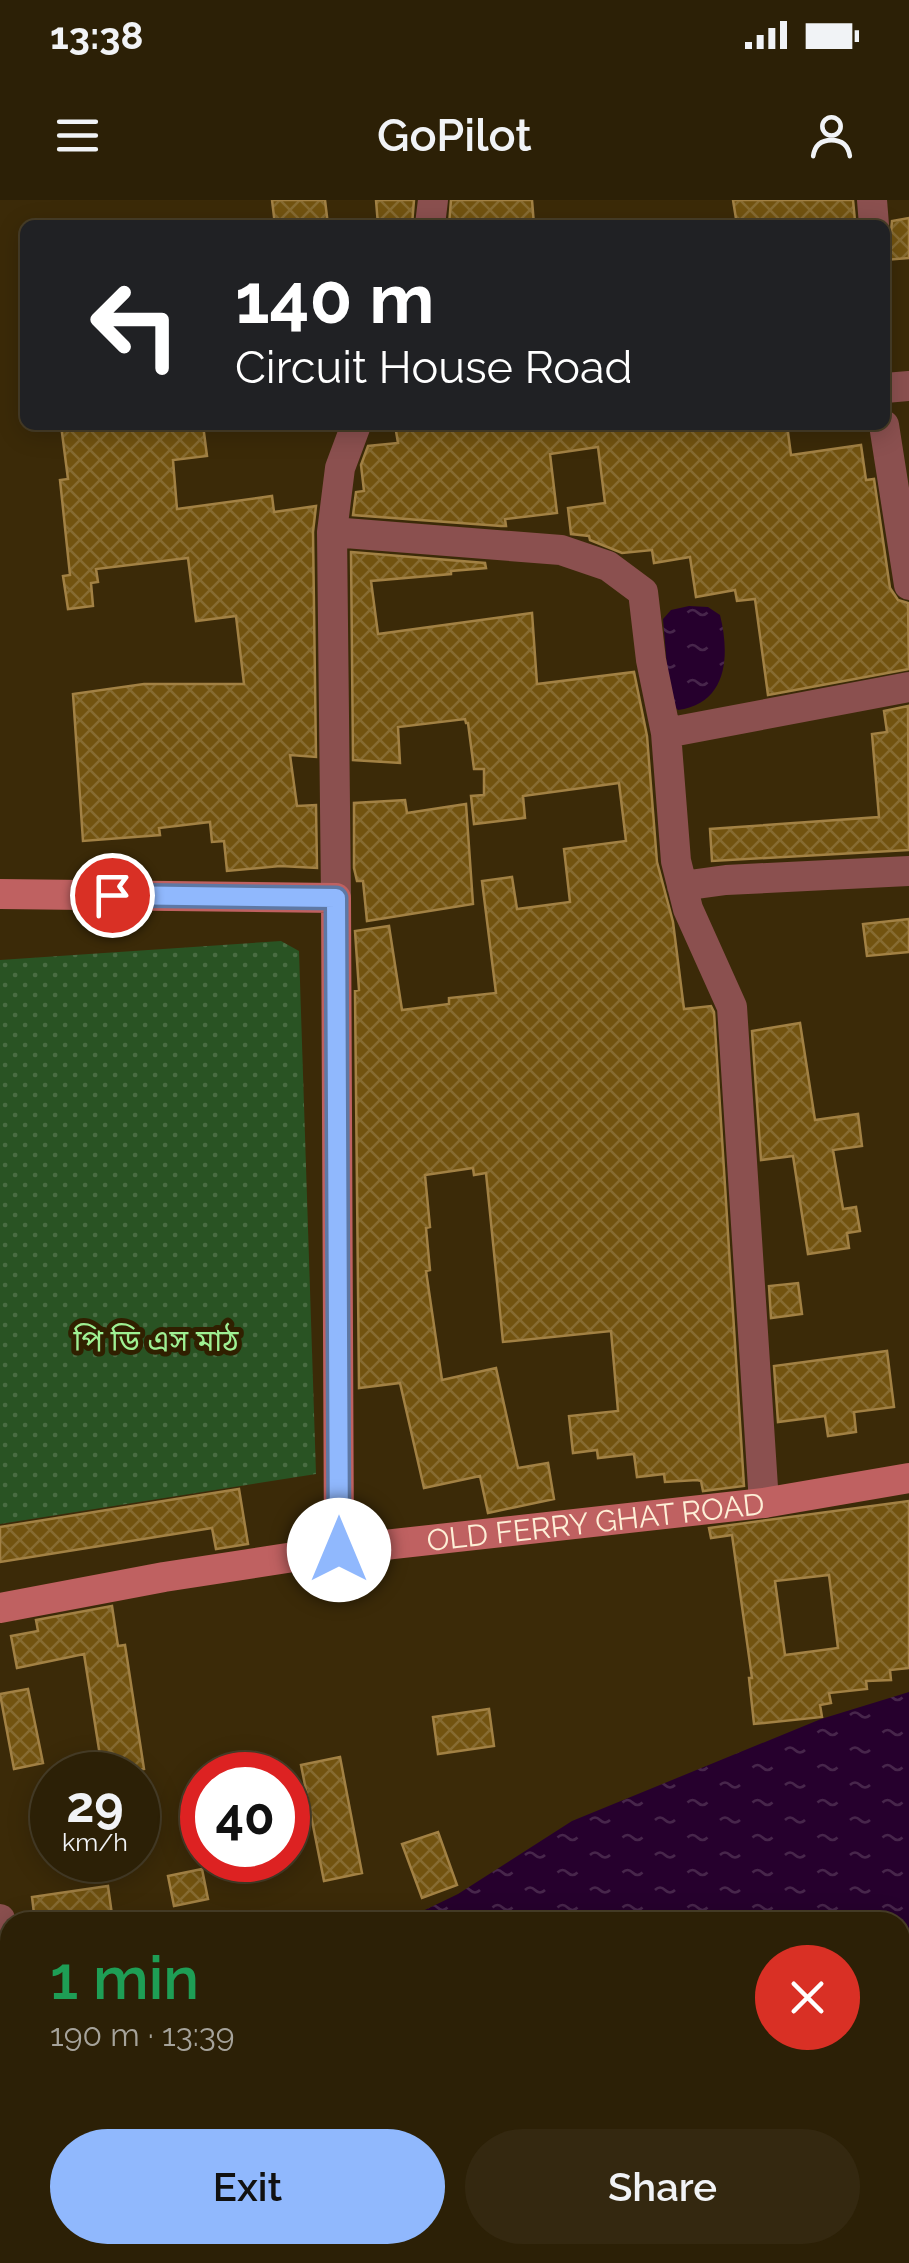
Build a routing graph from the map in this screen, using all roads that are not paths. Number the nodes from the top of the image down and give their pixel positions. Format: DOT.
graph roads {
  1 [pos="354,430"];
  2 [pos="885,430"];
  3 [pos="332,532"];
  4 [pos="909,584"];
  5 [pos="909,687"];
  6 [pos="666,733"];
  7 [pos="909,872"];
  8 [pos="682,886"];
  9 [pos="0,894"];
  10 [pos="336,898"];
  11 [pos="909,1478"];
  12 [pos="764,1503"];
  13 [pos="339,1550"];
  14 [pos="0,1608"];
  1 -- 3 [label="street"];
  2 -- 4 [label="street"];
  3 -- 6 [label="street"];
  3 -- 10 [label="street"];
  5 -- 6 [label="street"];
  6 -- 8 [label="street"];
  7 -- 8 [label="street"];
  8 -- 12 [label="street"];
  9 -- 10 [label="street"];
  10 -- 13 [label="street"];
  11 -- 12 [label="street, OLD FERRY GHAT ROAD"];
  12 -- 13 [label="street, OLD FERRY GHAT ROAD"];
  13 -- 14 [label="street, OLD FERRY GHAT ROAD"];
}
